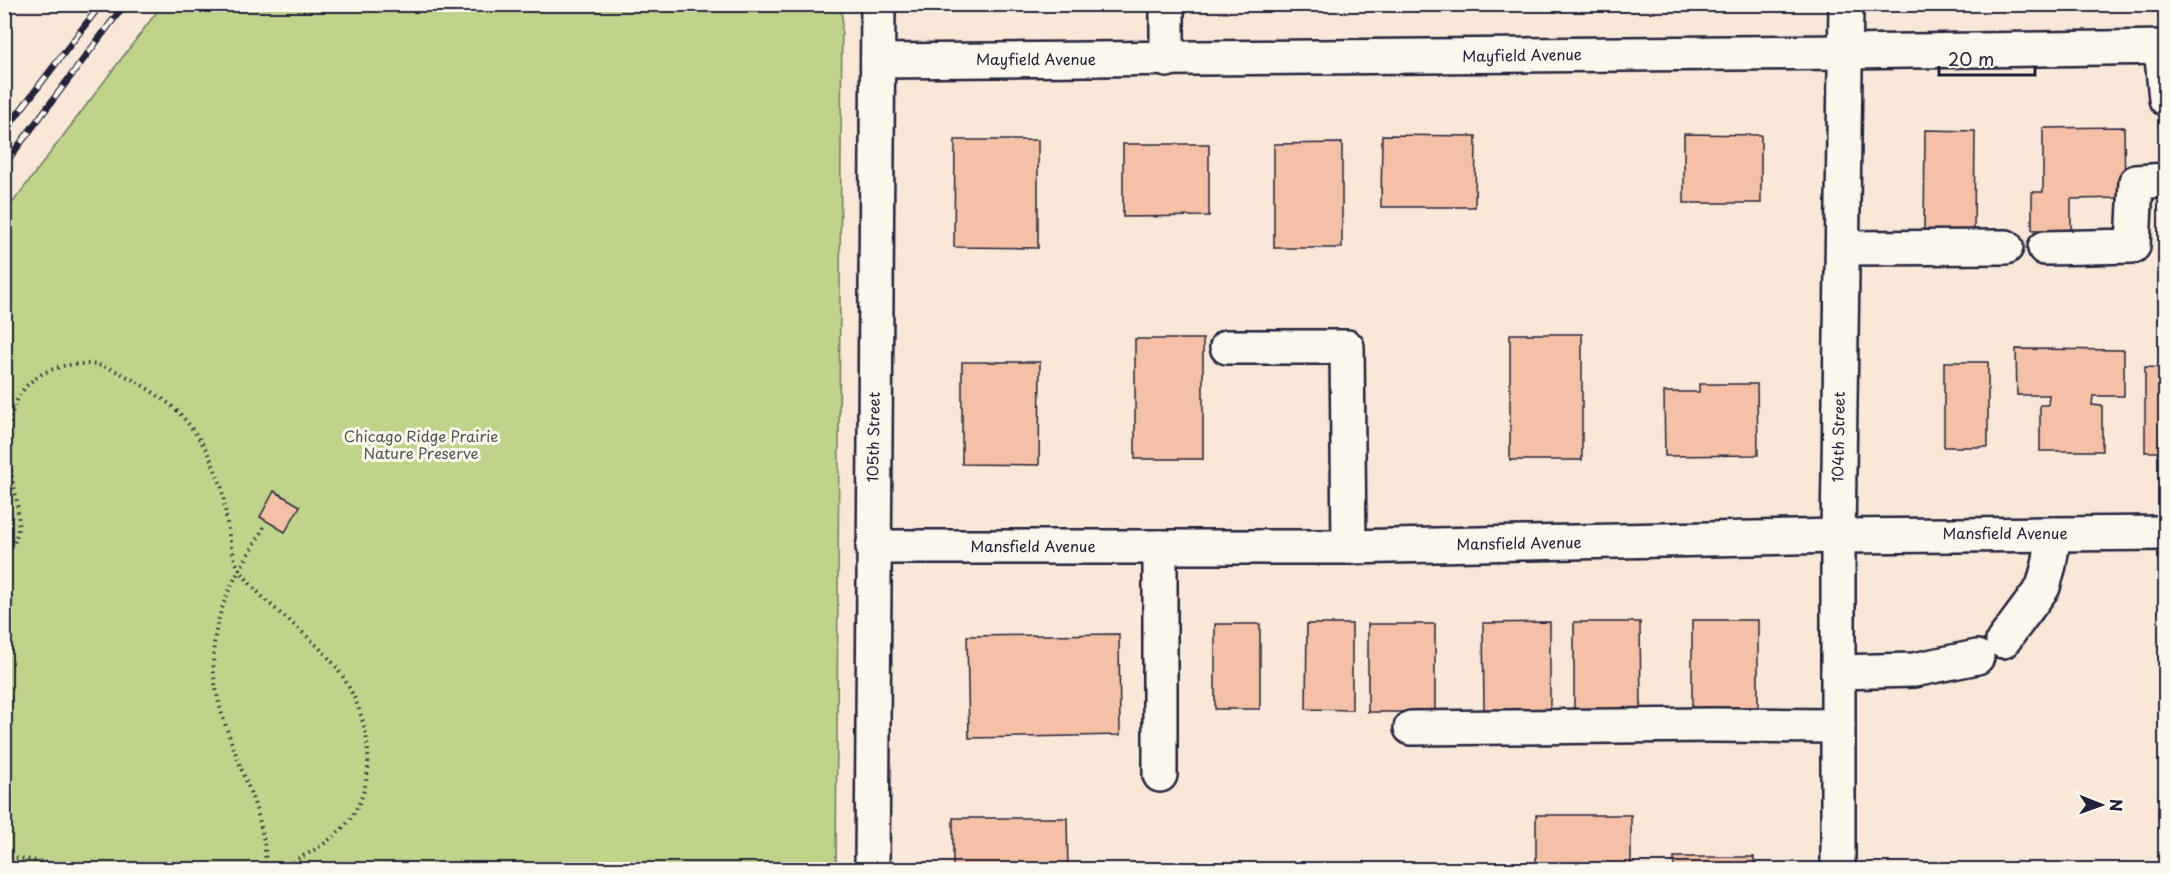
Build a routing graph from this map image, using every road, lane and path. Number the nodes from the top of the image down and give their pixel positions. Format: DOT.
graph roads {
  1 [pos="878,4"];
  2 [pos="1167,4"];
  3 [pos="1846,4"];
  4 [pos="2163,46"];
  5 [pos="1846,52"];
  6 [pos="1167,60"];
  7 [pos="878,61"];
  8 [pos="2166,99"];
  9 [pos="2166,180"];
  10 [pos="2006,246"];
  11 [pos="1843,248"];
  12 [pos="2045,248"];
  13 [pos="1227,347"];
  14 [pos="264,526"];
  15 [pos="2166,533"];
  16 [pos="2054,534"];
  17 [pos="1838,536"];
  18 [pos="873,547"];
  19 [pos="1160,547"];
  20 [pos="1348,548"];
  21 [pos="4,557"];
  22 [pos="239,569"];
  23 [pos="1838,672"];
  24 [pos="1838,726"];
  25 [pos="1411,728"];
  26 [pos="1160,776"];
  27 [pos="4,856"];
  28 [pos="71,870"];
  29 [pos="266,870"];
  30 [pos="274,870"];
  31 [pos="872,870"];
  32 [pos="1838,870"];
  1 -- 7 [label="street, 105th Street"];
  2 -- 6 [label="street"];
  3 -- 5 [label="street, 104th Street"];
  4 -- 5 [label="street, Mayfield Avenue"];
  4 -- 8 [label="street"];
  5 -- 6 [label="street, Mayfield Avenue"];
  5 -- 11 [label="street, 104th Street"];
  6 -- 7 [label="street, Mayfield Avenue"];
  7 -- 18 [label="street, 105th Street"];
  9 -- 12 [label="street"];
  10 -- 11 [label="street"];
  11 -- 17 [label="street, 104th Street"];
  13 -- 20 [label="street"];
  14 -- 22 [label="path"];
  15 -- 16 [label="street, Mansfield Avenue"];
  16 -- 17 [label="street, Mansfield Avenue"];
  16 -- 23 [label="street"];
  17 -- 20 [label="street, Mansfield Avenue"];
  17 -- 23 [label="street, 104th Street"];
  18 -- 19 [label="street, Mansfield Avenue"];
  18 -- 31 [label="street, 105th Street"];
  19 -- 20 [label="street, Mansfield Avenue"];
  19 -- 26 [label="street"];
  21 -- 22 [label="path"];
  22 -- 29 [label="path"];
  22 -- 30 [label="path"];
  23 -- 24 [label="street, 104th Street"];
  24 -- 25 [label="street"];
  24 -- 32 [label="street, 104th Street"];
  27 -- 28 [label="path"];
}
